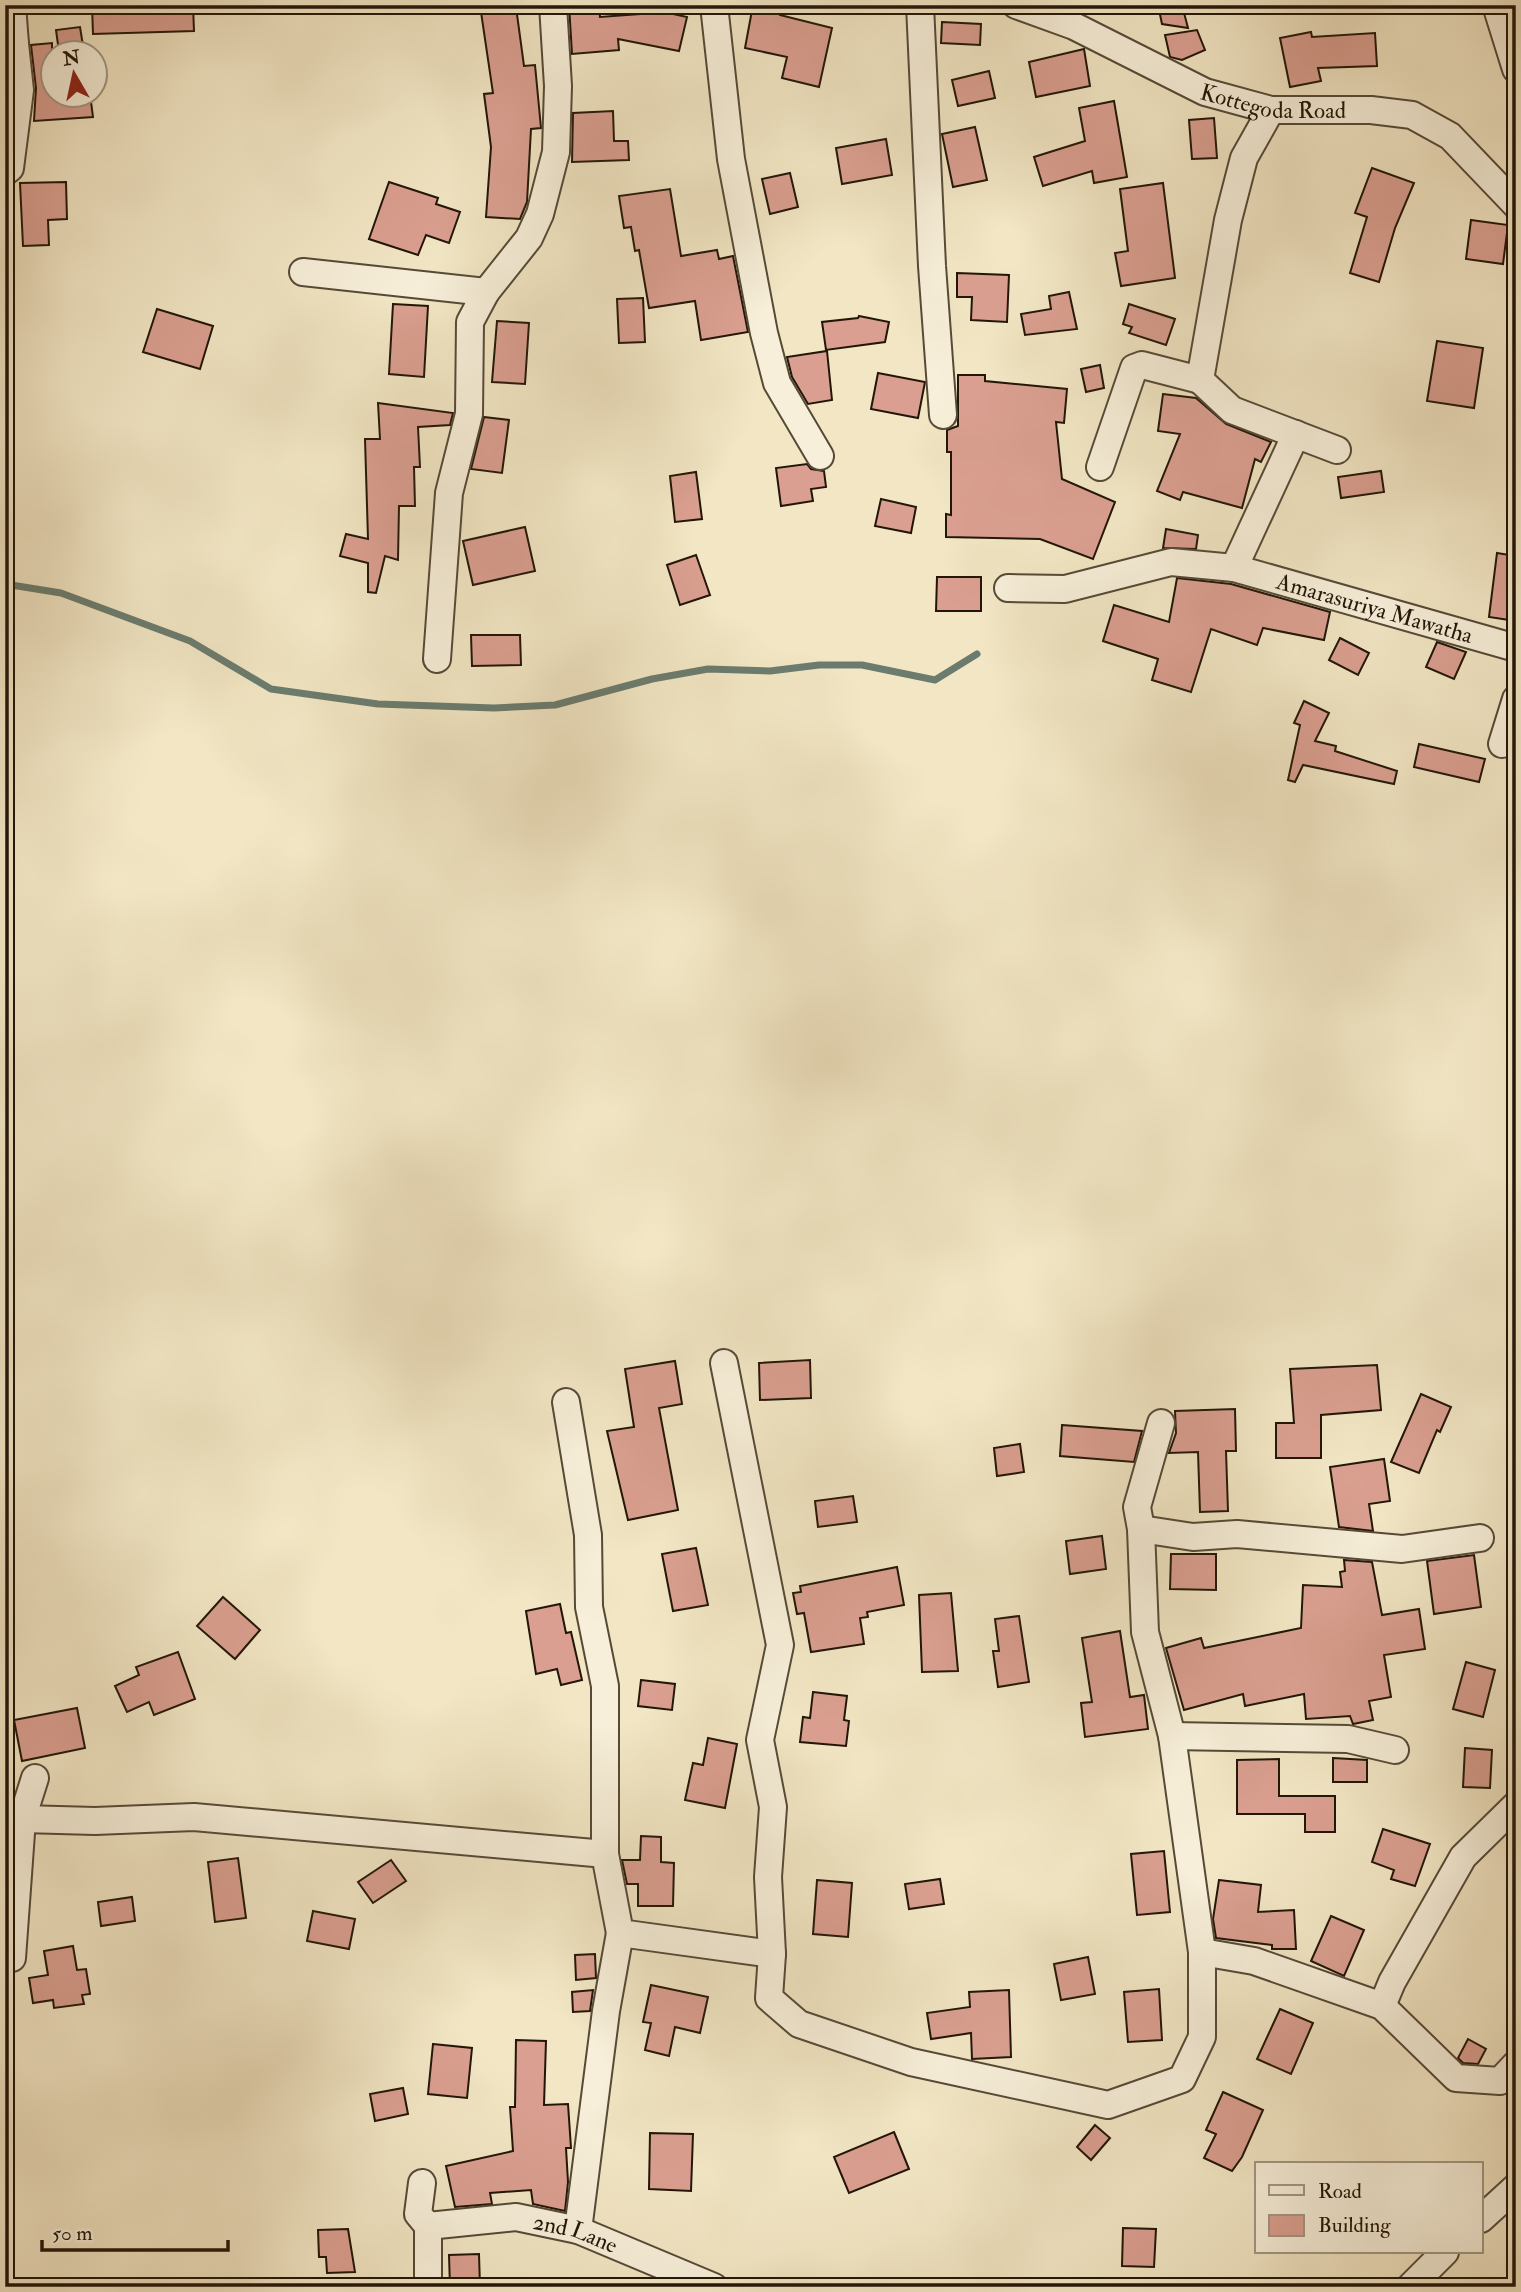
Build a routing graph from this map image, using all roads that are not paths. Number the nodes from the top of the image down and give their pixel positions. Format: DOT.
graph roads {
  1 [pos="12,5"];
  2 [pos="553,5"];
  3 [pos="714,5"];
  4 [pos="920,5"];
  5 [pos="1016,5"];
  6 [pos="1496,5"];
  7 [pos="10,55"];
  8 [pos="1516,69"];
  9 [pos="1271,110"];
  10 [pos="5,172"];
  11 [pos="1516,205"];
  12 [pos="303,272"];
  13 [pos="486,292"];
  14 [pos="1200,380"];
  15 [pos="943,415"];
  16 [pos="1296,433"];
  17 [pos="1337,450"];
  18 [pos="820,456"];
  19 [pos="1100,467"];
  20 [pos="1234,568"];
  21 [pos="1008,589"];
  22 [pos="1516,648"];
  23 [pos="437,659"];
  24 [pos="1516,699"];
  25 [pos="1502,744"];
  26 [pos="724,1363"];
  27 [pos="566,1402"];
  28 [pos="1161,1423"];
  29 [pos="1141,1530"];
  30 [pos="1480,1538"];
  31 [pos="1172,1736"];
  32 [pos="1395,1749"];
  33 [pos="35,1778"];
  34 [pos="1516,1805"];
  35 [pos="22,1819"];
  36 [pos="605,1854"];
  37 [pos="620,1933"];
  38 [pos="1202,1952"];
  39 [pos="772,1954"];
  40 [pos="5,1958"];
  41 [pos="1382,2006"];
  42 [pos="1510,2080"];
  43 [pos="422,2183"];
  44 [pos="1516,2186"];
  45 [pos="1482,2218"];
  46 [pos="428,2226"];
  47 [pos="578,2230"];
  48 [pos="1443,2254"];
  49 [pos="659,2274"];
  50 [pos="428,2287"];
  51 [pos="714,2287"];
  52 [pos="1410,2287"];
  1 -- 7 [label="street"];
  2 -- 13 [label="street"];
  3 -- 18 [label="street"];
  4 -- 15 [label="street"];
  5 -- 9 [label="street, Kottegoda Road"];
  6 -- 8 [label="street"];
  7 -- 10 [label="street"];
  9 -- 11 [label="street, Kottegoda Road"];
  9 -- 14 [label="street"];
  12 -- 13 [label="street"];
  13 -- 23 [label="street"];
  14 -- 16 [label="street"];
  14 -- 19 [label="street"];
  16 -- 17 [label="street"];
  16 -- 20 [label="street"];
  20 -- 21 [label="street, Amarasuriya Mawatha"];
  20 -- 22 [label="street, Amarasuriya Mawatha"];
  24 -- 25 [label="street"];
  26 -- 39 [label="street"];
  27 -- 36 [label="street"];
  28 -- 29 [label="street"];
  29 -- 30 [label="street"];
  29 -- 31 [label="street"];
  31 -- 32 [label="street"];
  31 -- 38 [label="street"];
  33 -- 35 [label="street"];
  34 -- 41 [label="street"];
  35 -- 36 [label="street"];
  35 -- 40 [label="street"];
  36 -- 37 [label="street"];
  37 -- 39 [label="street"];
  37 -- 47 [label="street"];
  38 -- 39 [label="street"];
  38 -- 41 [label="street"];
  41 -- 42 [label="street"];
  43 -- 46 [label="street"];
  44 -- 45 [label="street"];
  46 -- 47 [label="street, 2nd Lane"];
  46 -- 50 [label="street"];
  47 -- 49 [label="street, 2nd Lane"];
  48 -- 52 [label="street"];
  49 -- 51 [label="street, 2nd Lane"];
}
